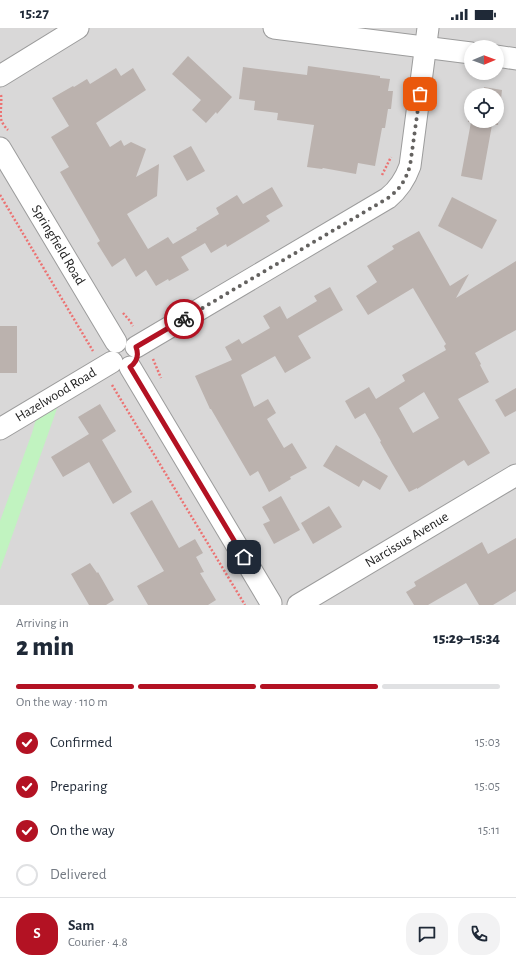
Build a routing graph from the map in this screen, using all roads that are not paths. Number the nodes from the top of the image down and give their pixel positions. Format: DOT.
graph roads {
  1 [pos="78,28"];
  2 [pos="274,28"];
  3 [pos="427,38"];
  4 [pos="464,51"];
  5 [pos="504,57"];
  6 [pos="516,59"];
  7 [pos="0,76"];
  8 [pos="0,148"];
  9 [pos="118,354"];
  10 [pos="0,429"];
  11 [pos="516,476"];
  12 [pos="275,604"];
  13 [pos="298,605"];
  1 -- 7 [label="street"];
  2 -- 3 [label="street"];
  3 -- 4 [label="street"];
  3 -- 9 [label="street, Hazelwood Road"];
  5 -- 6 [label="street"];
  8 -- 9 [label="street, Springfield Road"];
  9 -- 10 [label="street, Hazelwood Road"];
  9 -- 12 [label="street, Springfield Road"];
  11 -- 13 [label="street, Narcissus Avenue"];
}
